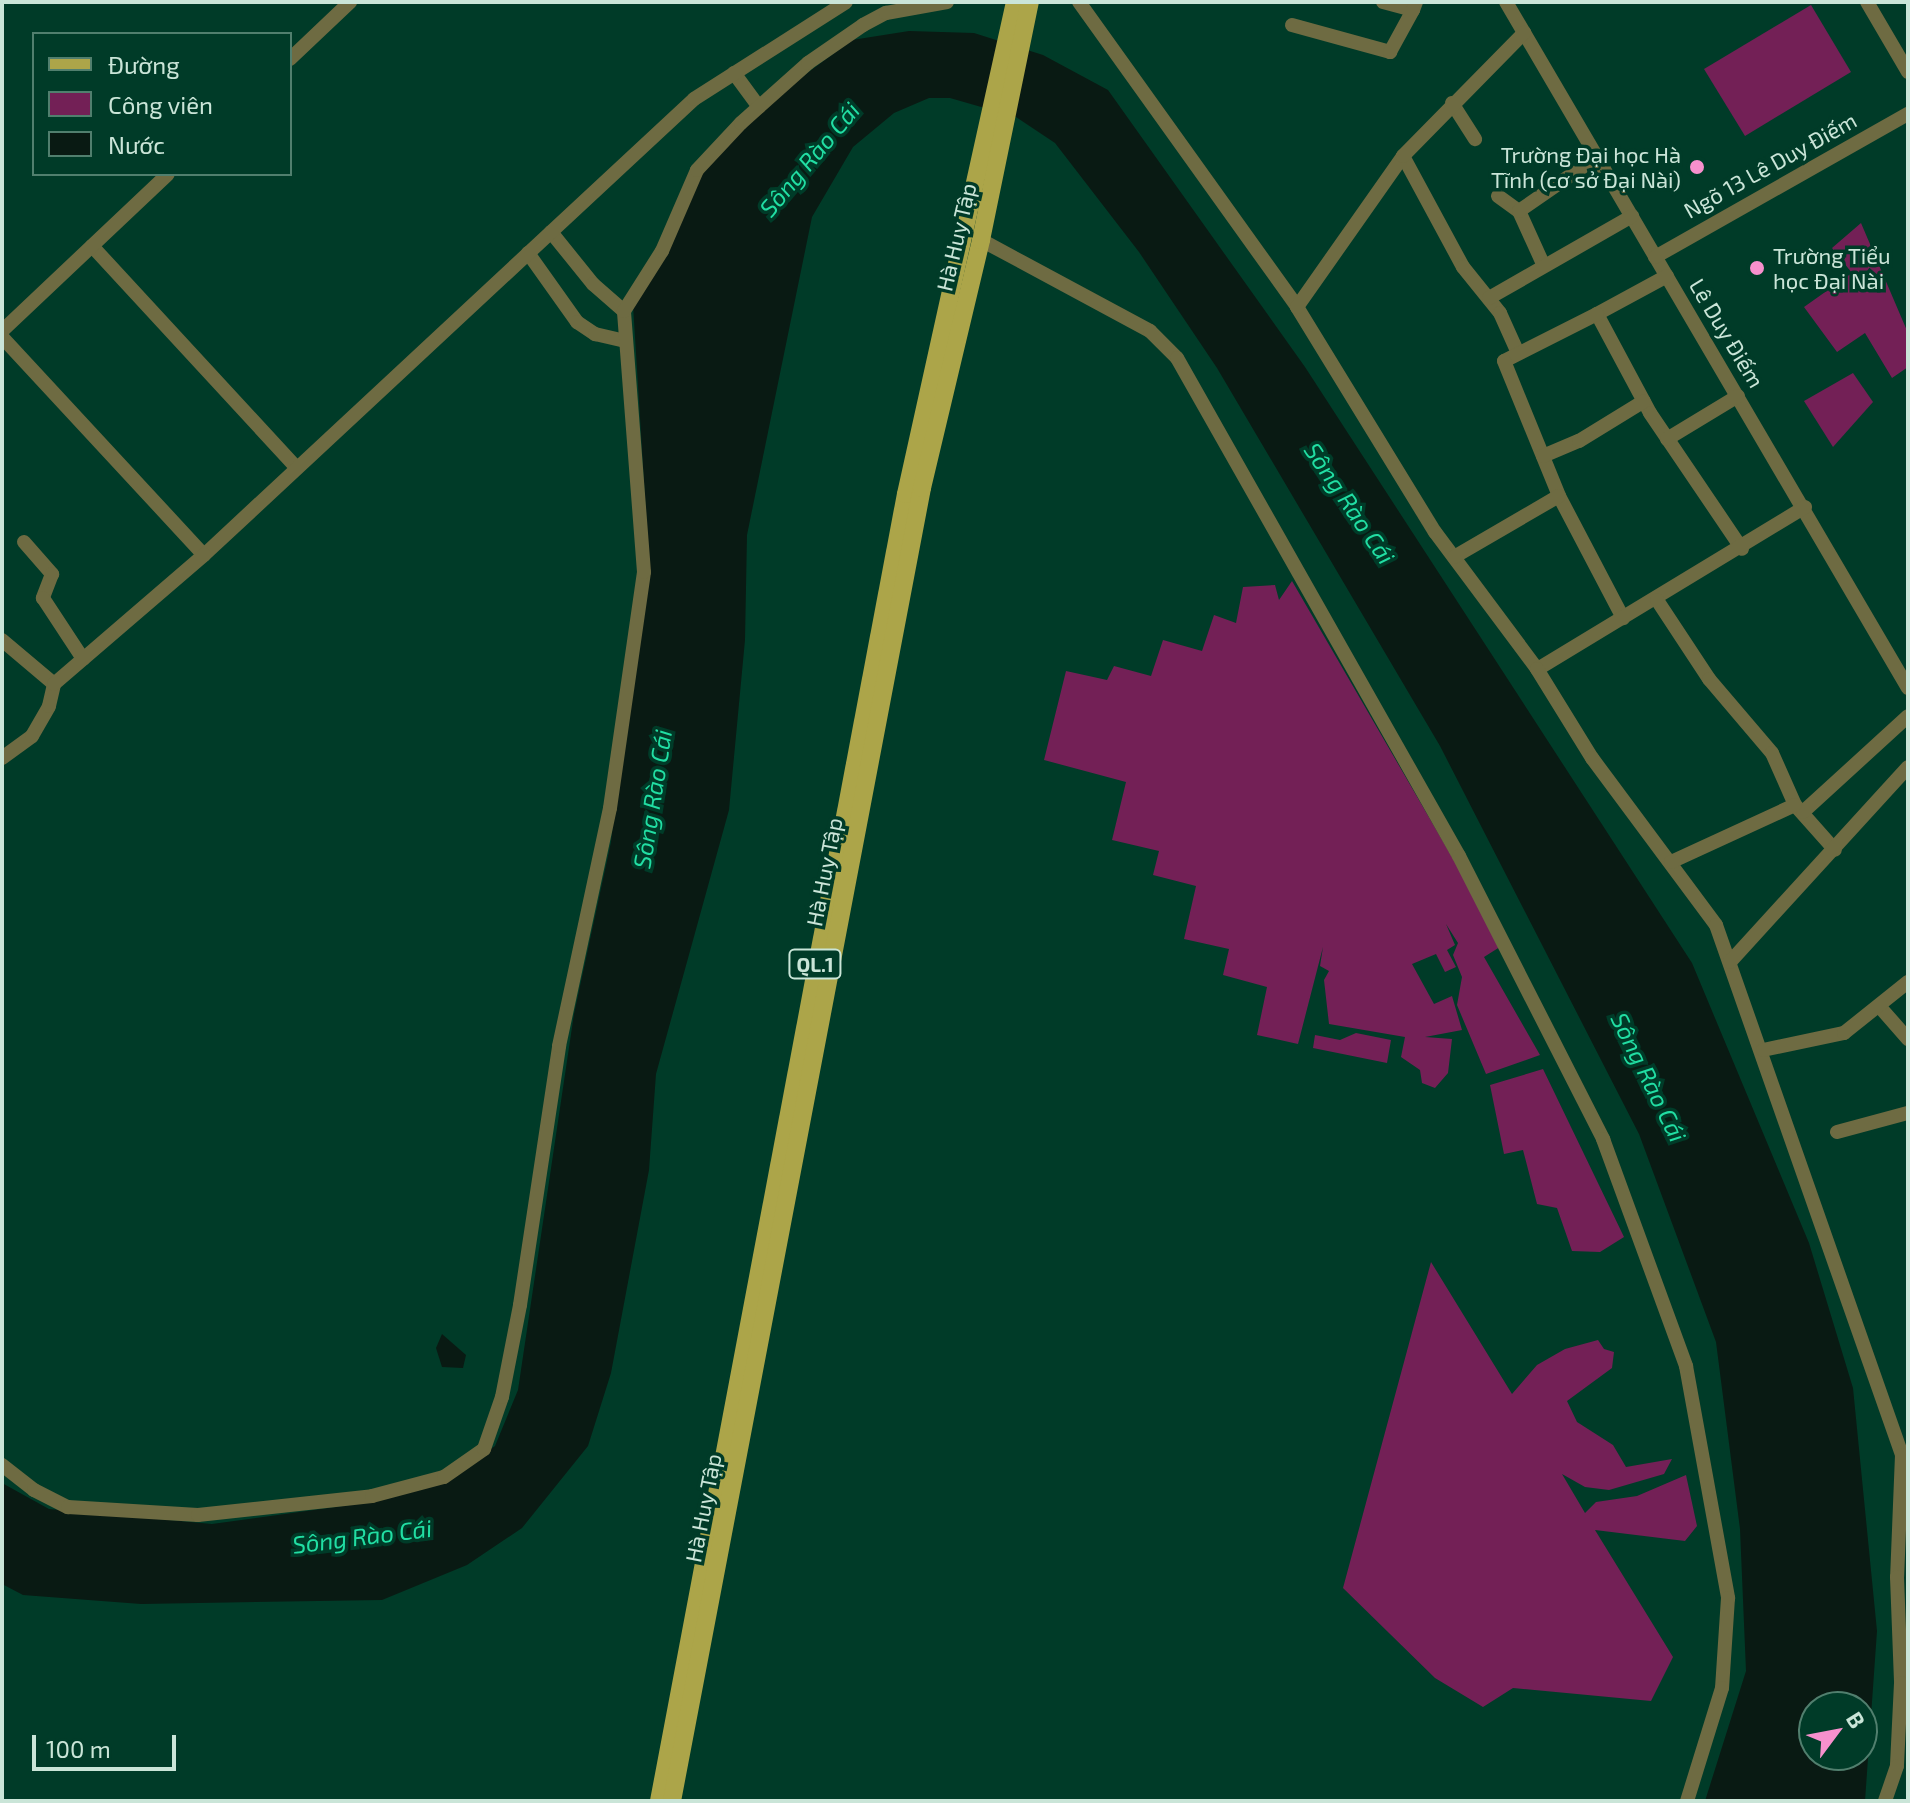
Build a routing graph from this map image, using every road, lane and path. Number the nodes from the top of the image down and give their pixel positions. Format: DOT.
graph roads {
  1 [pos="350,2"];
  2 [pos="846,2"];
  3 [pos="947,2"];
  4 [pos="1015,2"];
  5 [pos="1030,2"];
  6 [pos="1079,2"];
  7 [pos="1383,2"];
  8 [pos="1506,2"];
  9 [pos="1867,2"];
  10 [pos="1414,6"];
  11 [pos="824,8"];
  12 [pos="1292,25"];
  13 [pos="1017,30"];
  14 [pos="1524,33"];
  15 [pos="292,57"];
  16 [pos="1908,72"];
  17 [pos="734,73"];
  18 [pos="1452,103"];
  19 [pos="759,107"];
  20 [pos="1908,114"];
  21 [pos="996,132"];
  22 [pos="1475,139"];
  23 [pos="1403,156"];
  24 [pos="1597,157"];
  25 [pos="166,176"];
  26 [pos="1498,196"];
  27 [pos="1519,211"];
  28 [pos="1632,216"];
  29 [pos="551,232"];
  30 [pos="981,240"];
  31 [pos="92,246"];
  32 [pos="528,253"];
  33 [pos="1655,257"];
  34 [pos="1543,264"];
  35 [pos="1667,276"];
  36 [pos="1489,298"];
  37 [pos="1297,307"];
  38 [pos="624,311"];
  39 [pos="1597,314"];
  40 [pos="2,334"];
  41 [pos="625,341"];
  42 [pos="1518,353"];
  43 [pos="1738,396"];
  44 [pos="1644,401"];
  45 [pos="1667,439"];
  46 [pos="1543,456"];
  47 [pos="297,468"];
  48 [pos="1559,496"];
  49 [pos="1805,507"];
  50 [pos="24,542"];
  51 [pos="1742,549"];
  52 [pos="204,555"];
  53 [pos="1454,557"];
  54 [pos="1657,600"];
  55 [pos="1623,618"];
  56 [pos="2,640"];
  57 [pos="83,659"];
  58 [pos="1537,669"];
  59 [pos="54,684"];
  60 [pos="1908,688"];
  61 [pos="1908,716"];
  62 [pos="2,758"];
  63 [pos="1908,767"];
  64 [pos="1799,809"];
  65 [pos="1835,850"];
  66 [pos="1671,862"];
  67 [pos="1730,962"];
  68 [pos="1908,982"];
  69 [pos="1879,1006"];
  70 [pos="1908,1039"];
  71 [pos="1763,1050"];
  72 [pos="1908,1113"];
  73 [pos="1837,1132"];
  74 [pos="1905,1454"];
  75 [pos="2,1465"];
  76 [pos="659,1801"];
  77 [pos="672,1801"];
  78 [pos="1687,1801"];
  79 [pos="1885,1801"];
  1 -- 15 [label="street"];
  2 -- 11 [label="street"];
  3 -- 19 [label="street"];
  4 -- 13 [label="main road, Hà Huy Tập / QL.1"];
  5 -- 13 [label="main road, Hà Huy Tập / QL.1"];
  6 -- 37 [label="street"];
  7 -- 10 [label="street"];
  8 -- 14 [label="street, Lê Duy Điếm"];
  9 -- 16 [label="street"];
  10 -- 12 [label="street"];
  11 -- 17 [label="street"];
  13 -- 21 [label="main road, Hà Huy Tập / QL.1"];
  14 -- 18 [label="street"];
  14 -- 24 [label="street, Lê Duy Điếm"];
  17 -- 19 [label="street"];
  17 -- 29 [label="street"];
  18 -- 22 [label="street"];
  18 -- 23 [label="street"];
  19 -- 38 [label="street"];
  20 -- 33 [label="street, Ngõ 13 Lê Duy Điếm"];
  21 -- 30 [label="main road, Hà Huy Tập / QL.1"];
  21 -- 76 [label="main road, Hà Huy Tập / QL.1"];
  23 -- 36 [label="street"];
  23 -- 37 [label="street"];
  24 -- 27 [label="street"];
  24 -- 28 [label="street, Lê Duy Điếm"];
  25 -- 31 [label="street"];
  26 -- 27 [label="street"];
  27 -- 34 [label="street"];
  28 -- 33 [label="street, Lê Duy Điếm"];
  28 -- 34 [label="street"];
  29 -- 32 [label="street"];
  29 -- 38 [label="street"];
  30 -- 77 [label="main road, Hà Huy Tập / QL.1"];
  30 -- 78 [label="street"];
  31 -- 40 [label="street"];
  31 -- 47 [label="street"];
  32 -- 41 [label="street"];
  32 -- 47 [label="street"];
  33 -- 35 [label="street, Lê Duy Điếm"];
  34 -- 36 [label="street"];
  35 -- 39 [label="street"];
  35 -- 43 [label="street, Lê Duy Điếm"];
  36 -- 42 [label="street"];
  37 -- 53 [label="street"];
  38 -- 41 [label="street"];
  39 -- 42 [label="street"];
  39 -- 44 [label="street"];
  40 -- 52 [label="street"];
  41 -- 75 [label="street"];
  42 -- 46 [label="street"];
  43 -- 45 [label="street"];
  43 -- 49 [label="street, Lê Duy Điếm"];
  44 -- 45 [label="street"];
  44 -- 46 [label="street"];
  45 -- 51 [label="street"];
  46 -- 48 [label="street"];
  47 -- 52 [label="street"];
  48 -- 53 [label="street"];
  48 -- 55 [label="street"];
  49 -- 51 [label="street"];
  49 -- 60 [label="street, Lê Duy Điếm"];
  50 -- 57 [label="street"];
  51 -- 54 [label="street"];
  52 -- 57 [label="street"];
  53 -- 58 [label="street"];
  54 -- 55 [label="street"];
  54 -- 64 [label="street"];
  55 -- 58 [label="street"];
  56 -- 59 [label="street"];
  57 -- 59 [label="street"];
  58 -- 66 [label="street"];
  59 -- 62 [label="street"];
  61 -- 64 [label="street"];
  63 -- 65 [label="street"];
  64 -- 65 [label="street"];
  64 -- 66 [label="street"];
  65 -- 67 [label="street"];
  66 -- 67 [label="street"];
  67 -- 71 [label="street"];
  68 -- 69 [label="street"];
  69 -- 70 [label="street"];
  69 -- 71 [label="street"];
  71 -- 74 [label="street"];
  72 -- 73 [label="street"];
  74 -- 79 [label="street"];
}
